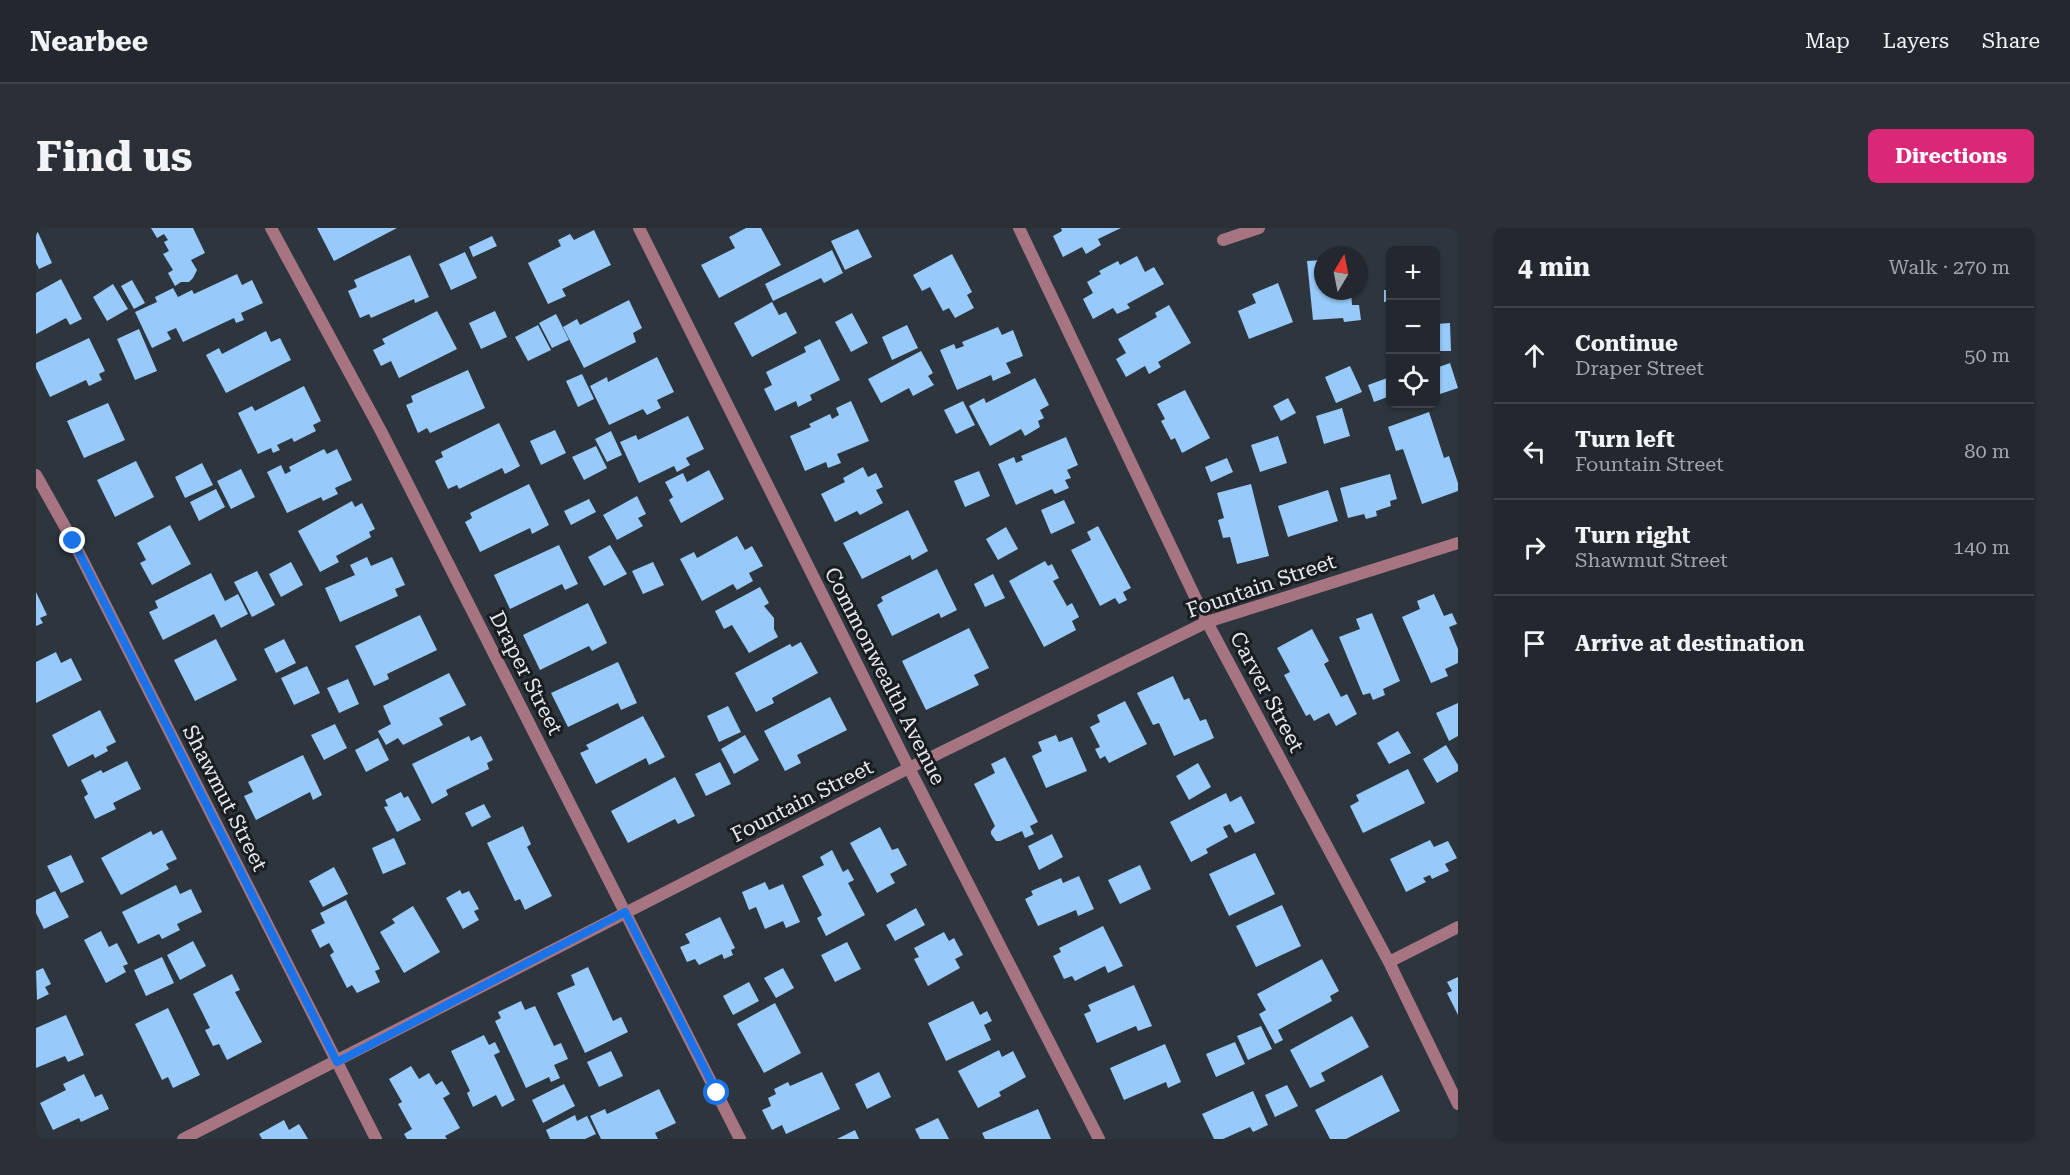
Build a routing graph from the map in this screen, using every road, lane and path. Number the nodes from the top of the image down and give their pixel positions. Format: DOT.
graph roads {
  1 [pos="271,228"];
  2 [pos="639,228"];
  3 [pos="1019,228"];
  4 [pos="1259,228"];
  5 [pos="1223,240"];
  6 [pos="36,476"];
  7 [pos="1458,543"];
  8 [pos="1207,622"];
  9 [pos="909,768"];
  10 [pos="625,912"];
  11 [pos="1458,927"];
  12 [pos="1389,962"];
  13 [pos="337,1062"];
  14 [pos="1458,1104"];
  15 [pos="183,1139"];
  16 [pos="376,1139"];
  17 [pos="740,1139"];
  18 [pos="1099,1139"];
  1 -- 10 [label="street, Draper Street"];
  2 -- 9 [label="street, Commonwealth Avenue"];
  3 -- 8 [label="street, Carver Street"];
  4 -- 5 [label="street"];
  6 -- 13 [label="street, Shawmut Street"];
  7 -- 8 [label="street, Fountain Street"];
  8 -- 9 [label="street, Fountain Street"];
  8 -- 12 [label="street, Carver Street"];
  9 -- 10 [label="street, Fountain Street"];
  9 -- 18 [label="street, Commonwealth Avenue"];
  10 -- 13 [label="street, Fountain Street"];
  10 -- 17 [label="street, Draper Street"];
  11 -- 12 [label="street"];
  12 -- 14 [label="street, Carver Street"];
  13 -- 15 [label="street, Fountain Street"];
  13 -- 16 [label="street, Shawmut Street"];
}
